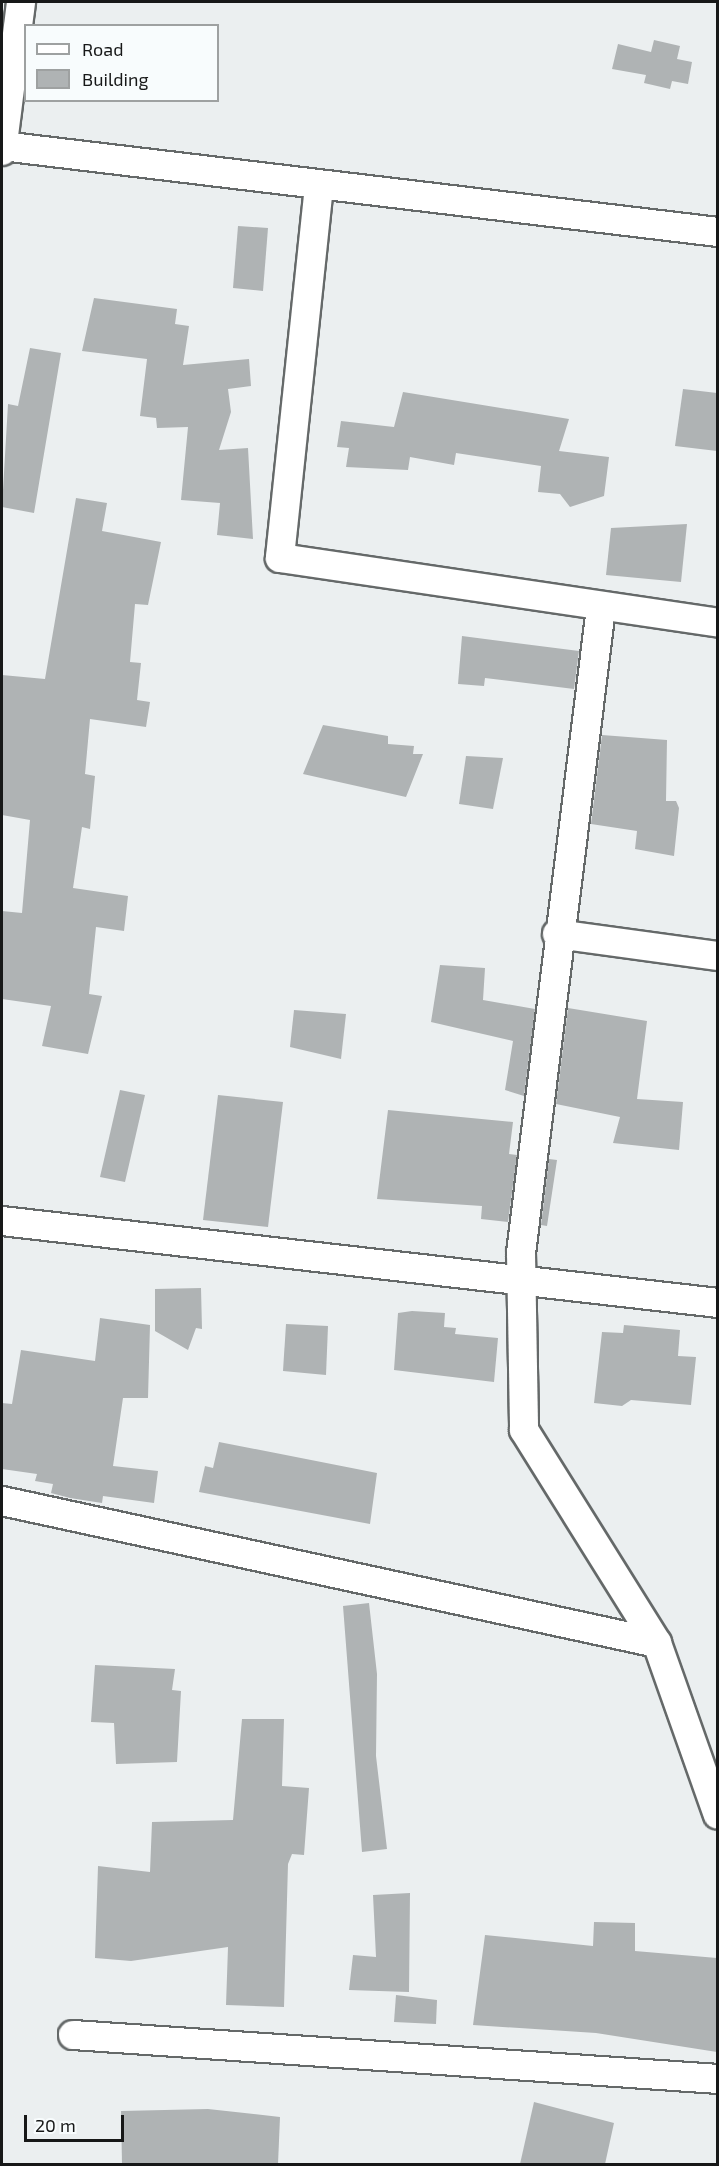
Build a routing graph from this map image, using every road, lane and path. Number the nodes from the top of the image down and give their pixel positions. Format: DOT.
graph roads {
  1 [pos="21,2"];
  2 [pos="2,146"];
  3 [pos="2,152"];
  4 [pos="319,186"];
  5 [pos="717,232"];
  6 [pos="601,608"];
  7 [pos="717,623"];
  8 [pos="557,934"];
  9 [pos="717,956"];
  10 [pos="2,1221"];
  11 [pos="521,1280"];
  12 [pos="717,1303"];
  13 [pos="2,1501"];
  14 [pos="657,1644"];
  15 [pos="717,1815"];
  16 [pos="73,2035"];
  17 [pos="717,2079"];
  1 -- 2 [label="street"];
  2 -- 3 [label="street"];
  2 -- 4 [label="street"];
  4 -- 5 [label="street"];
  4 -- 6 [label="street"];
  6 -- 7 [label="street"];
  6 -- 8 [label="street"];
  8 -- 9 [label="street"];
  8 -- 11 [label="street"];
  10 -- 11 [label="street"];
  11 -- 12 [label="street"];
  11 -- 14 [label="street"];
  13 -- 14 [label="street"];
  14 -- 15 [label="street"];
  16 -- 17 [label="street"];
}
